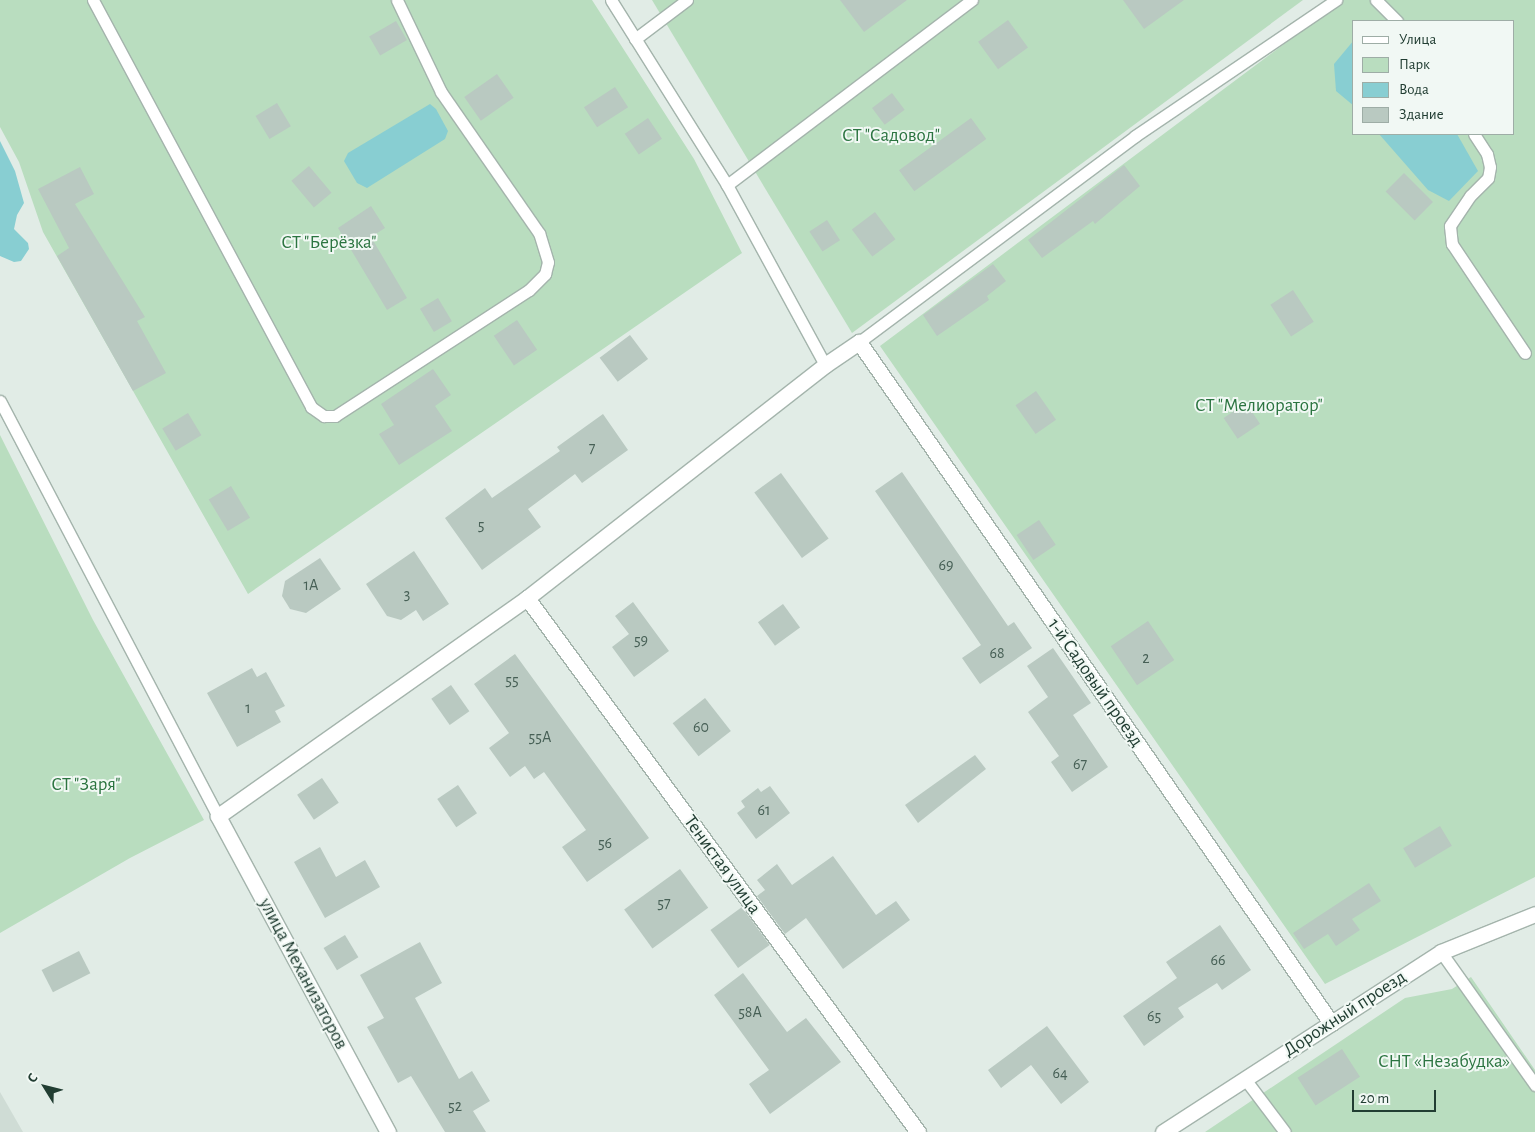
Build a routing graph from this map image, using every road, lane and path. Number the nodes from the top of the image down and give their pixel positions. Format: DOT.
graph roads {
  1 [pos="93,0"];
  2 [pos="398,0"];
  3 [pos="610,0"];
  4 [pos="687,0"];
  5 [pos="972,0"];
  6 [pos="1336,0"];
  7 [pos="1376,0"];
  8 [pos="1396,20"];
  9 [pos="635,39"];
  10 [pos="1475,135"];
  11 [pos="727,185"];
  12 [pos="858,342"];
  13 [pos="1526,353"];
  14 [pos="825,365"];
  15 [pos="0,401"];
  16 [pos="527,598"];
  17 [pos="218,816"];
  18 [pos="1535,914"];
  19 [pos="1441,952"];
  20 [pos="1331,1023"];
  21 [pos="1246,1079"];
  22 [pos="1535,1085"];
  23 [pos="388,1132"];
  24 [pos="918,1132"];
  25 [pos="1164,1132"];
  26 [pos="1285,1132"];
  1 -- 2 [label="lane"];
  3 -- 9 [label="lane"];
  4 -- 9 [label="lane"];
  5 -- 11 [label="lane"];
  6 -- 12 [label="lane"];
  7 -- 8 [label="lane"];
  9 -- 11 [label="lane"];
  10 -- 13 [label="lane"];
  11 -- 14 [label="lane"];
  12 -- 14 [label="street"];
  12 -- 20 [label="street, 1-й Садовый проезд"];
  14 -- 16 [label="street"];
  15 -- 17 [label="lane"];
  16 -- 17 [label="street"];
  16 -- 24 [label="street, Тенистая улица"];
  17 -- 23 [label="street, улица Механизаторов"];
  18 -- 19 [label="street, Дорожный проезд"];
  19 -- 20 [label="street, Дорожный проезд"];
  19 -- 22 [label="lane"];
  20 -- 21 [label="street, Дорожный проезд"];
  21 -- 25 [label="street, Дорожный проезд"];
  21 -- 26 [label="lane"];
}
